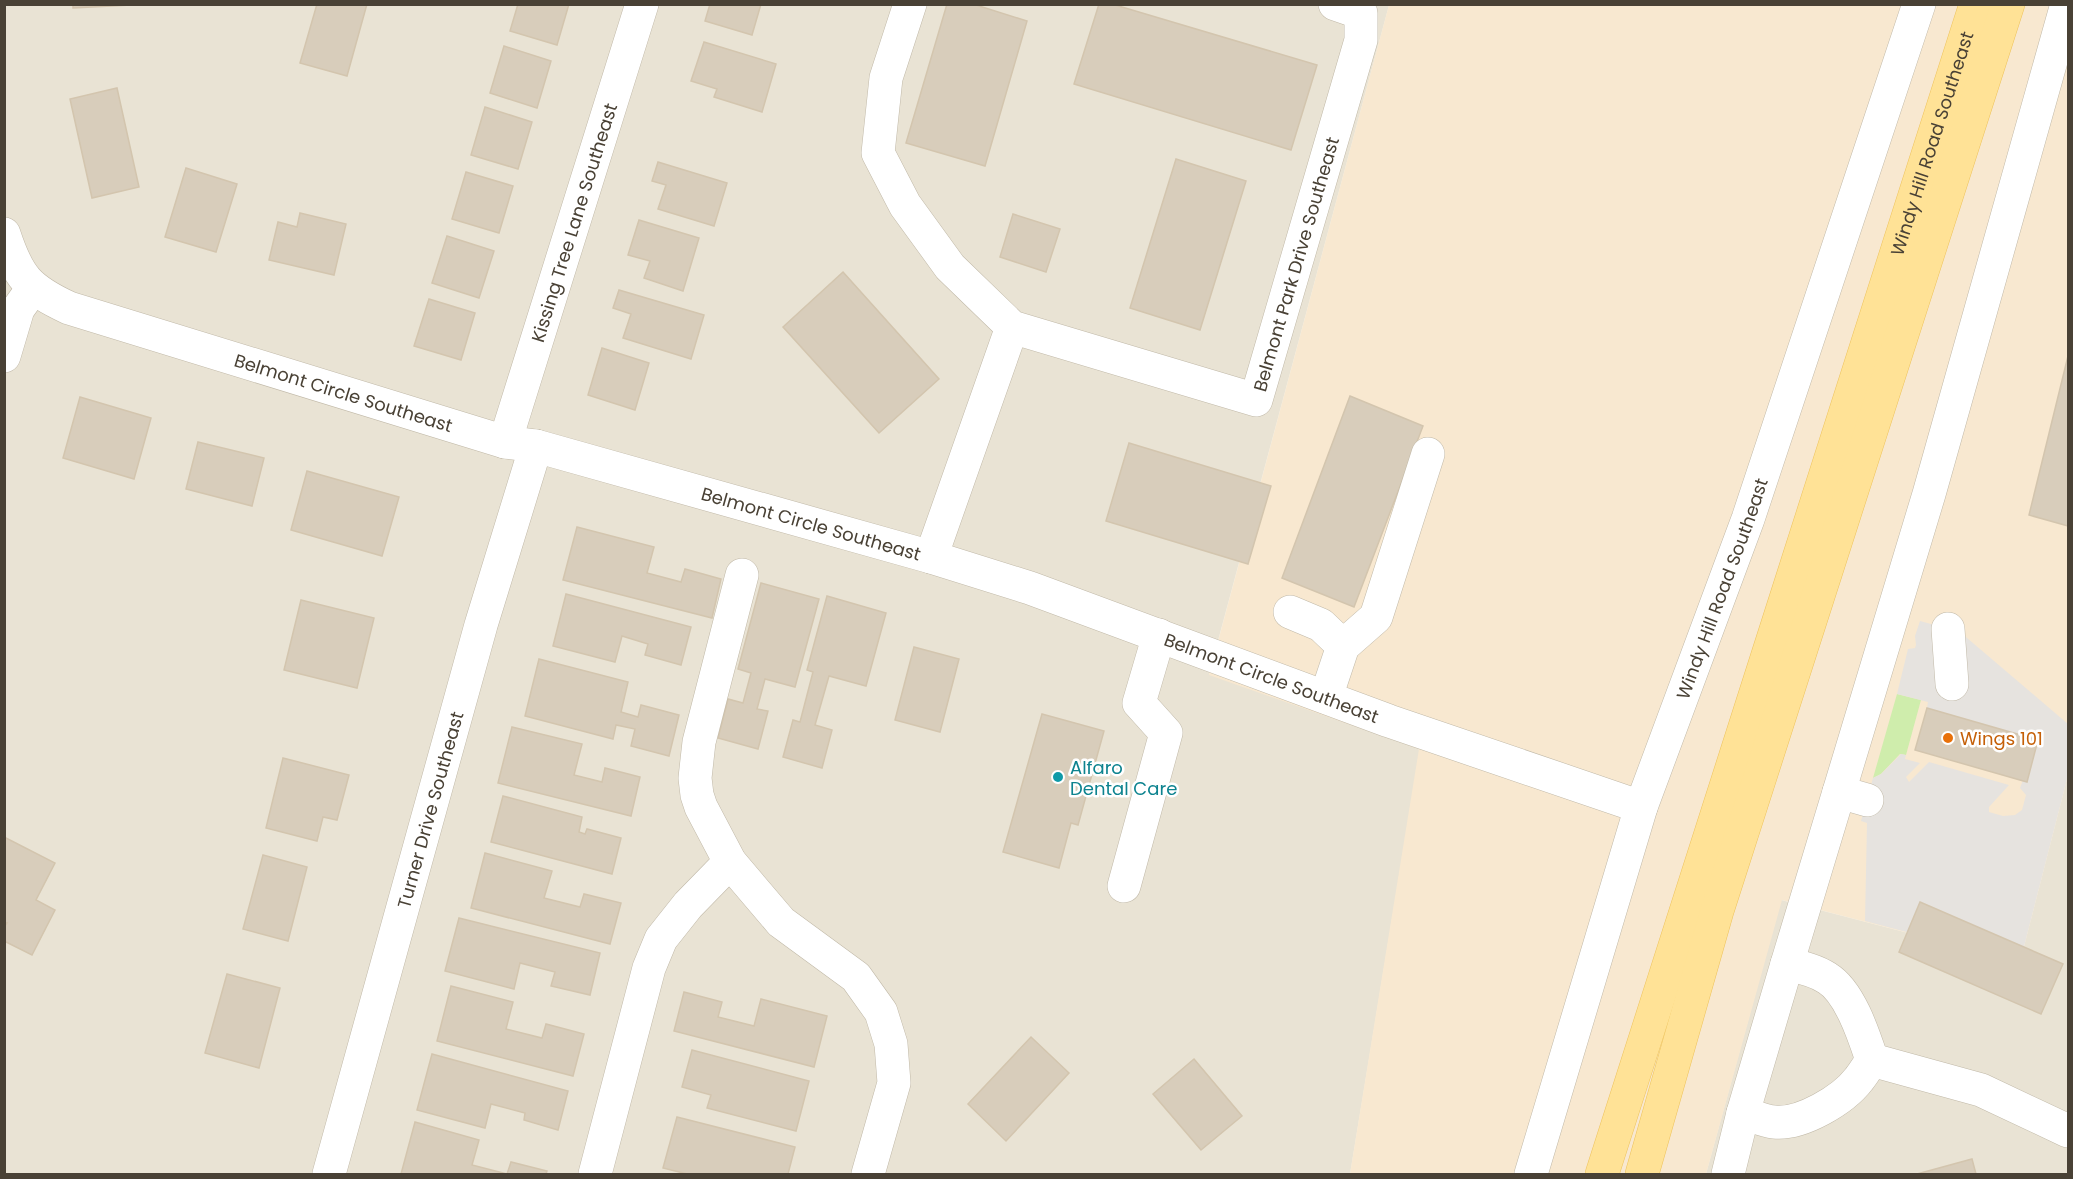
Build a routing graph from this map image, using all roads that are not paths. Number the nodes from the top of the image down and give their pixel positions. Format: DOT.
graph roads {
  1 [pos="642,4"];
  2 [pos="910,4"];
  3 [pos="1335,4"];
  4 [pos="1919,4"];
  5 [pos="1976,4"];
  6 [pos="2008,4"];
  7 [pos="2067,4"];
  8 [pos="2068,88"];
  9 [pos="2025,151"];
  10 [pos="4,234"];
  11 [pos="33,288"];
  12 [pos="1012,327"];
  13 [pos="4,356"];
  14 [pos="521,444"];
  15 [pos="1428,454"];
  16 [pos="931,557"];
  17 [pos="742,575"];
  18 [pos="1290,612"];
  19 [pos="1948,629"];
  20 [pos="1159,636"];
  21 [pos="1343,646"];
  22 [pos="1952,684"];
  23 [pos="1326,697"];
  24 [pos="1641,807"];
  25 [pos="730,862"];
  26 [pos="1124,886"];
  27 [pos="1787,964"];
  28 [pos="1872,1060"];
  29 [pos="1743,1113"];
  30 [pos="2068,1131"];
  31 [pos="329,1174"];
  32 [pos="595,1174"];
  33 [pos="868,1174"];
  34 [pos="1531,1174"];
  35 [pos="1602,1174"];
  36 [pos="1642,1174"];
  37 [pos="1728,1174"];
  1 -- 14 [label="street, Kissing Tree Lane Southeast"];
  2 -- 12 [label="street, Belmont Park Drive Southeast"];
  3 -- 12 [label="street, Belmont Park Drive Southeast"];
  4 -- 24 [label="street, Windy Hill Road Southeast"];
  5 -- 35 [label="main road, Windy Hill Road Southeast"];
  6 -- 36 [label="main road, Windy Hill Road Southeast"];
  7 -- 9 [label="street"];
  8 -- 9 [label="street"];
  9 -- 27 [label="street"];
  10 -- 11 [label="street, Belmont Circle Southeast"];
  11 -- 13 [label="street"];
  11 -- 14 [label="street, Belmont Circle Southeast"];
  12 -- 16 [label="street"];
  14 -- 16 [label="street, Belmont Circle Southeast"];
  14 -- 31 [label="street, Turner Drive Southeast"];
  15 -- 21 [label="street"];
  16 -- 20 [label="street, Belmont Circle Southeast"];
  17 -- 25 [label="street"];
  18 -- 21 [label="street"];
  19 -- 22 [label="street"];
  20 -- 23 [label="street, Belmont Circle Southeast"];
  20 -- 26 [label="street"];
  21 -- 23 [label="street"];
  23 -- 24 [label="street, Belmont Circle Southeast"];
  24 -- 34 [label="street, Windy Hill Road Southeast"];
  25 -- 32 [label="street"];
  25 -- 33 [label="street"];
  27 -- 28 [label="street"];
  27 -- 29 [label="street"];
  28 -- 29 [label="street"];
  28 -- 30 [label="street"];
  29 -- 37 [label="street"];
}
